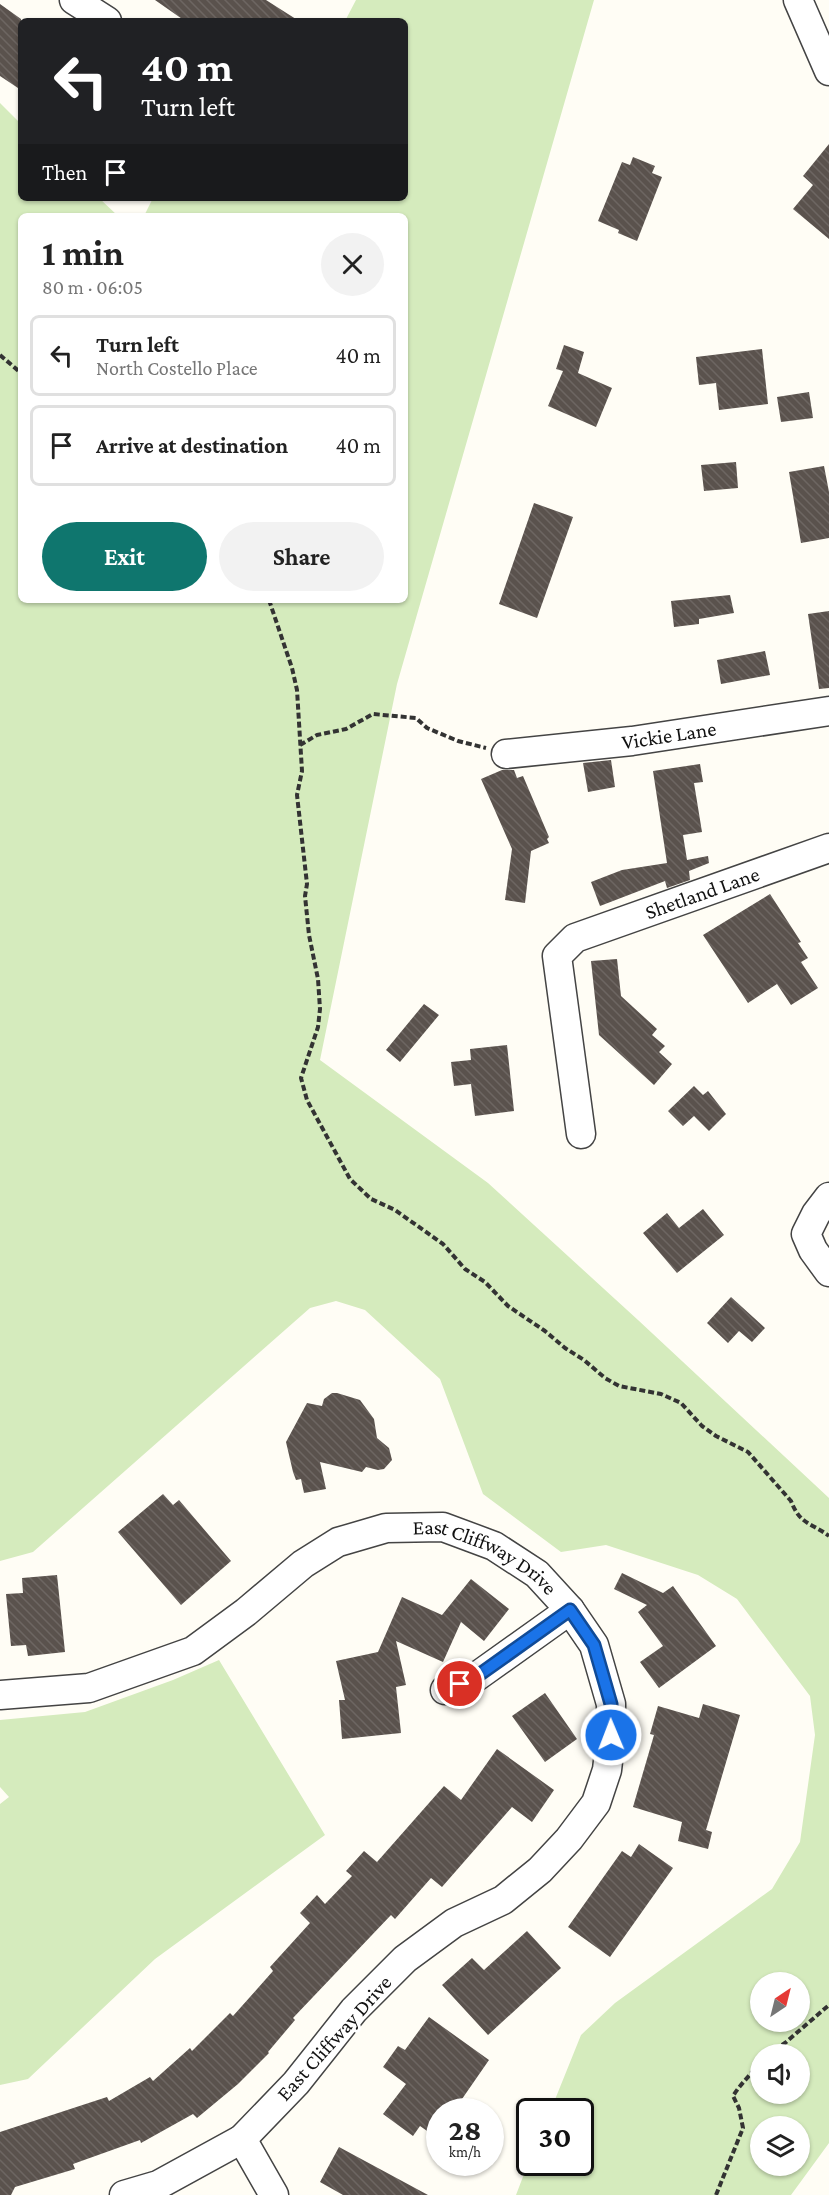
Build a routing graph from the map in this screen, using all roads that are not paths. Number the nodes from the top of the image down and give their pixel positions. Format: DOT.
graph roads {
  1 [pos="74,0"];
  2 [pos="798,0"];
  3 [pos="102,18"];
  4 [pos="829,71"];
  5 [pos="829,711"];
  6 [pos="506,754"];
  7 [pos="829,848"];
  8 [pos="581,1134"];
  9 [pos="829,1197"];
  10 [pos="829,1272"];
  11 [pos="570,1610"];
  12 [pos="445,1690"];
  13 [pos="0,1695"];
  14 [pos="242,2139"];
  15 [pos="124,2195"];
  16 [pos="274,2195"];
  1 -- 3 [label="street"];
  2 -- 4 [label="street"];
  5 -- 6 [label="street, Vickie Lane"];
  7 -- 8 [label="street, Shetland Lane"];
  9 -- 10 [label="street"];
  11 -- 12 [label="street"];
  11 -- 13 [label="street, East Cliffway Drive"];
  11 -- 14 [label="street, East Cliffway Drive"];
  14 -- 15 [label="street, East Cliffway Drive"];
  14 -- 16 [label="street"];
}
